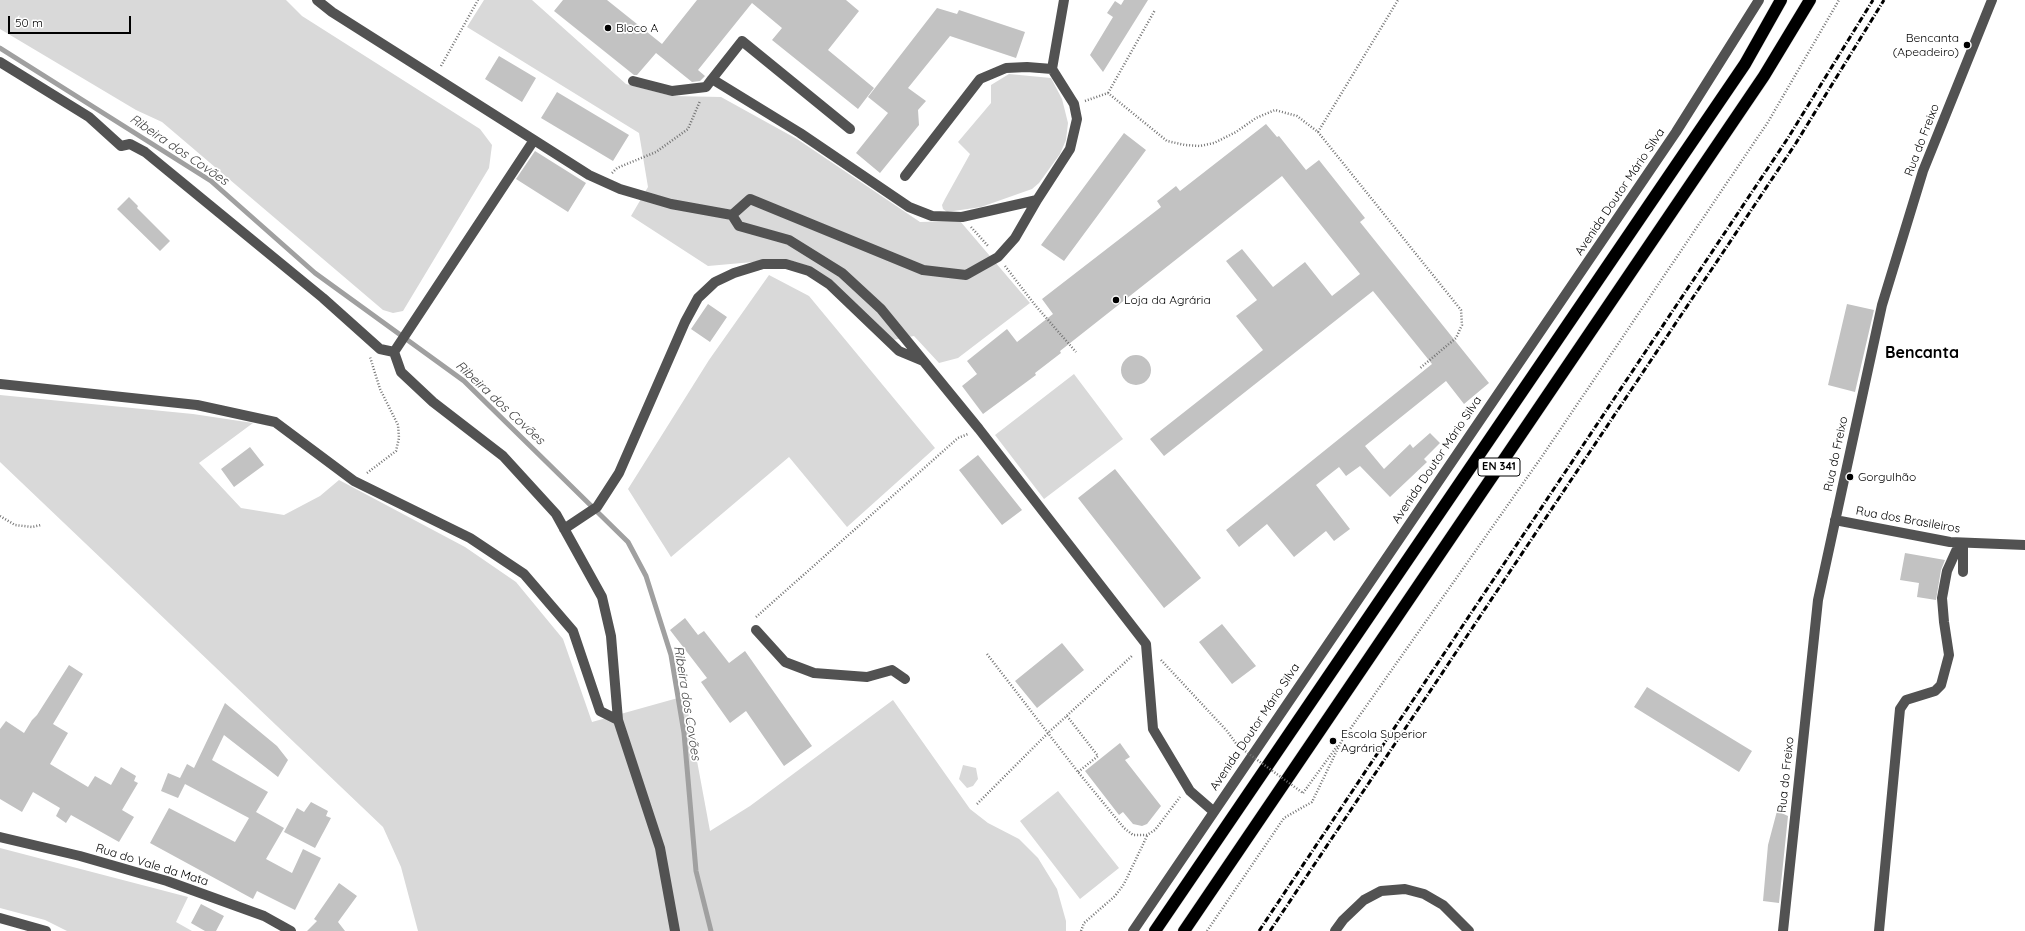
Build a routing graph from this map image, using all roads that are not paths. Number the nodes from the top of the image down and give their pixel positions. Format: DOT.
graph roads {
  1 [pos="316,0"];
  2 [pos="1064,0"];
  3 [pos="1759,0"];
  4 [pos="1781,0"];
  5 [pos="1810,0"];
  6 [pos="1992,0"];
  7 [pos="0,62"];
  8 [pos="1052,70"];
  9 [pos="634,81"];
  10 [pos="709,83"];
  11 [pos="850,129"];
  12 [pos="534,140"];
  13 [pos="905,176"];
  14 [pos="1038,200"];
  15 [pos="732,215"];
  16 [pos="394,352"];
  17 [pos="925,361"];
  18 [pos="0,384"];
  19 [pos="1835,520"];
  20 [pos="564,529"];
  21 [pos="1963,543"];
  22 [pos="2025,545"];
  23 [pos="1963,572"];
  24 [pos="756,630"];
  25 [pos="905,679"];
  26 [pos="618,720"];
  27 [pos="1213,811"];
  28 [pos="0,837"];
  29 [pos="0,918"];
  30 [pos="46,931"];
  31 [pos="291,931"];
  32 [pos="675,931"];
  33 [pos="1133,931"];
  34 [pos="1155,931"];
  35 [pos="1184,931"];
  36 [pos="1335,931"];
  37 [pos="1469,931"];
  38 [pos="1783,931"];
  39 [pos="1879,931"];
  1 -- 12 [label="street"];
  2 -- 8 [label="street"];
  3 -- 27 [label="street, Avenida Doutor Mário Silva"];
  4 -- 34 [label="highway, EN 341"];
  5 -- 35 [label="highway, EN 341"];
  6 -- 19 [label="street, Rua do Freixo"];
  7 -- 16 [label="street"];
  8 -- 13 [label="street"];
  8 -- 14 [label="street"];
  9 -- 10 [label="street"];
  10 -- 11 [label="street"];
  10 -- 14 [label="street"];
  12 -- 15 [label="street"];
  12 -- 16 [label="street"];
  14 -- 15 [label="street"];
  15 -- 17 [label="street"];
  16 -- 20 [label="street"];
  17 -- 20 [label="street"];
  17 -- 27 [label="street"];
  18 -- 26 [label="street"];
  19 -- 21 [label="street, Rua dos Brasileiros"];
  19 -- 38 [label="street, Rua do Freixo"];
  20 -- 26 [label="street"];
  21 -- 22 [label="street, Rua dos Brasileiros"];
  21 -- 23 [label="street"];
  21 -- 39 [label="street"];
  24 -- 25 [label="street"];
  26 -- 32 [label="street"];
  27 -- 33 [label="street, Avenida Doutor Mário Silva"];
  28 -- 31 [label="street, Rua do Vale da Mata"];
  29 -- 30 [label="street"];
  36 -- 37 [label="street"];
}
